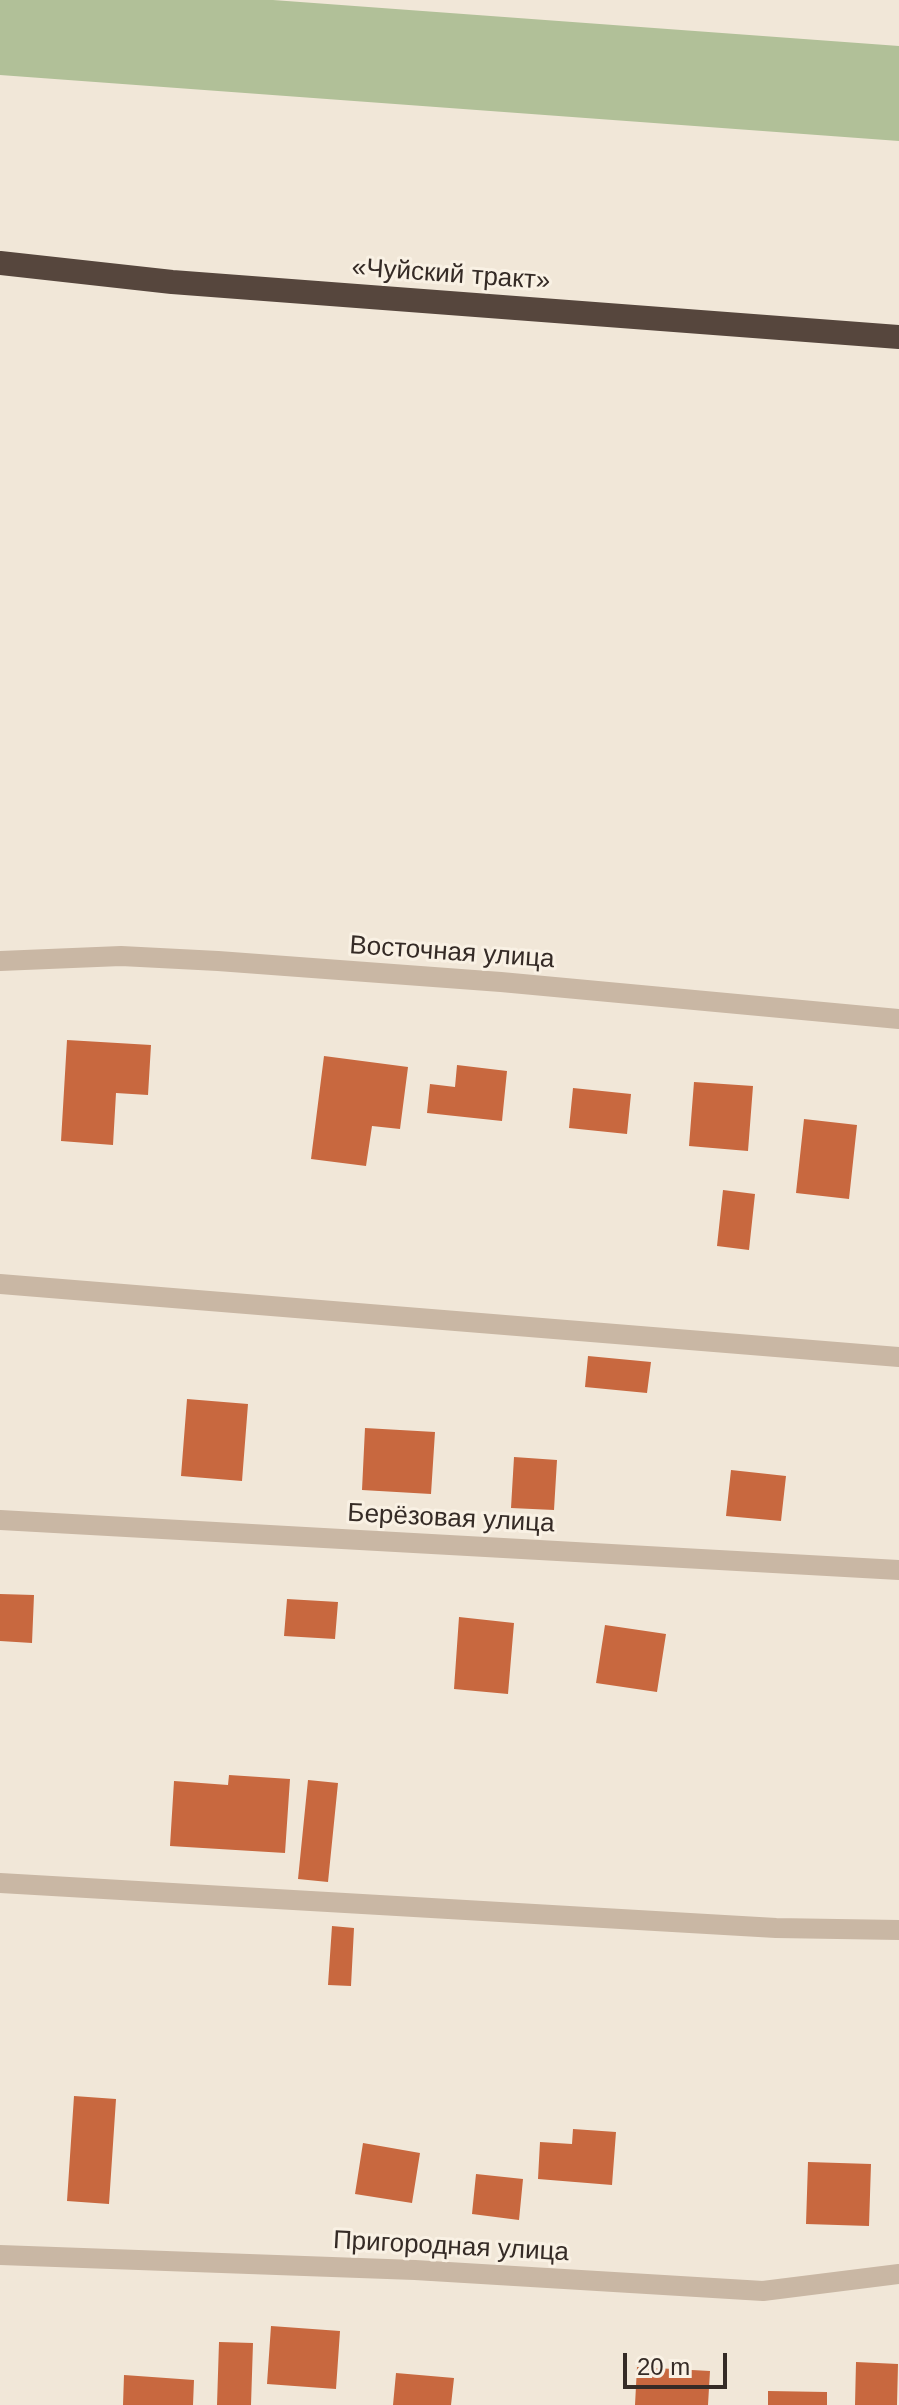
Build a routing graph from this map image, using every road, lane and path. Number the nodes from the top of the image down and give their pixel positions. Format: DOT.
graph roads {
  1 [pos="0,263"];
  2 [pos="899,337"];
  3 [pos="0,961"];
  4 [pos="899,1019"];
  5 [pos="0,1284"];
  6 [pos="899,1357"];
  7 [pos="0,1520"];
  8 [pos="899,1570"];
  9 [pos="0,1883"];
  10 [pos="899,1930"];
  11 [pos="0,2255"];
  12 [pos="899,2274"];
  1 -- 2 [label="highway, «Чуйский тракт»"];
  3 -- 4 [label="street, Восточная улица"];
  5 -- 6 [label="street"];
  7 -- 8 [label="street, Берёзовая улица"];
  9 -- 10 [label="street"];
  11 -- 12 [label="street, Пригородная улица"];
}
